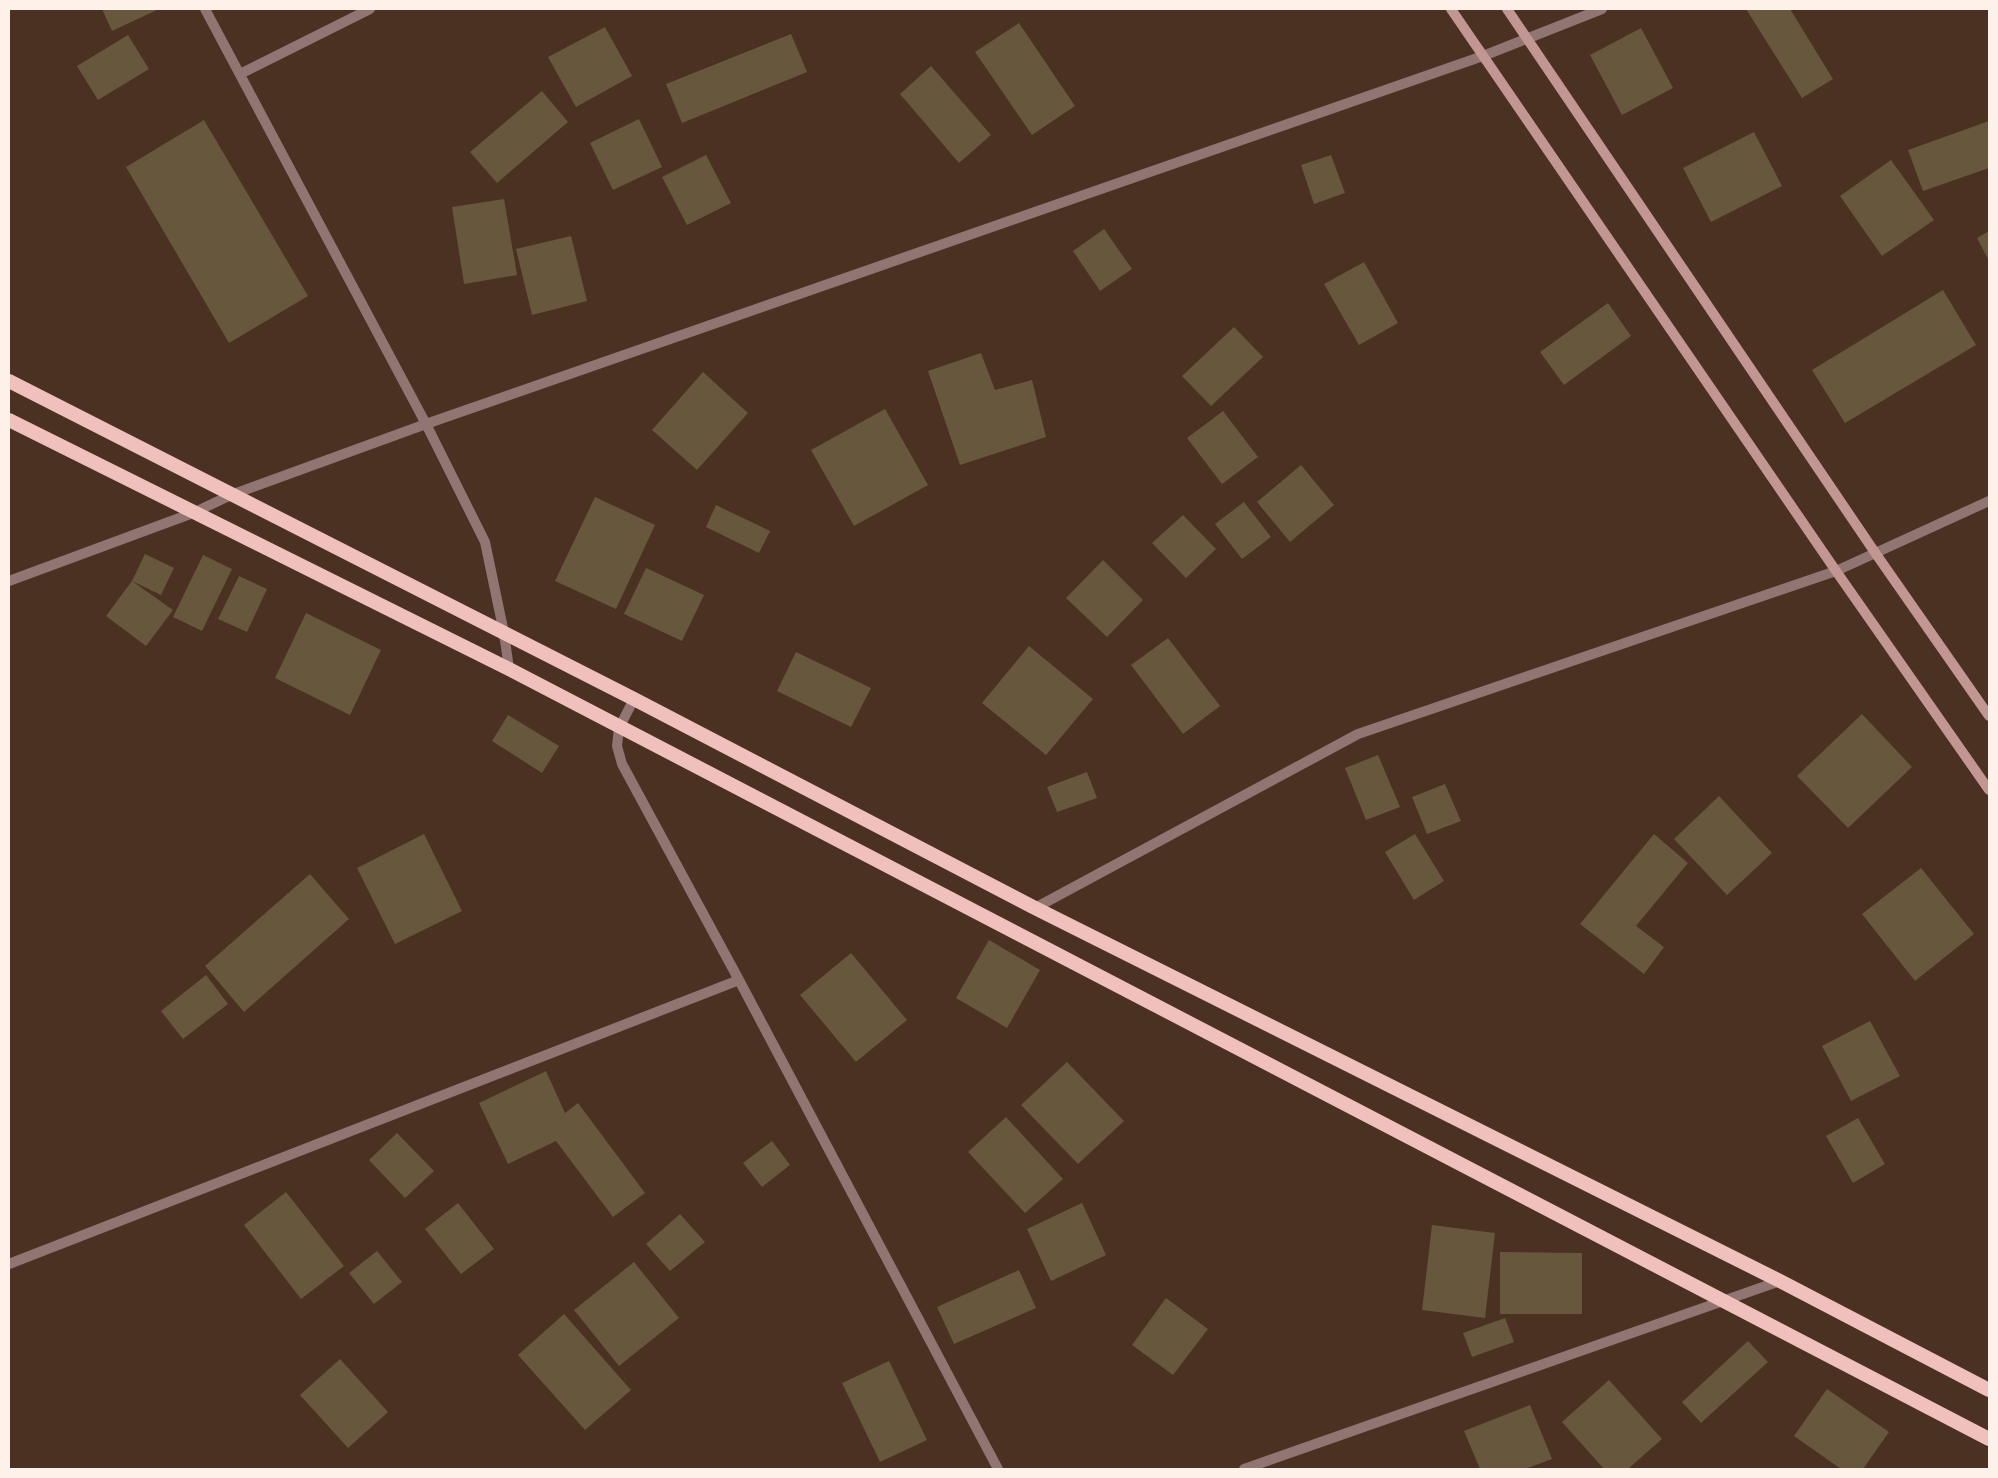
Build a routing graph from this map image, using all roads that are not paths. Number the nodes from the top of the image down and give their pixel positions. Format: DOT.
graph roads {
  1 [pos="205,9"];
  2 [pos="370,9"];
  3 [pos="1451,9"];
  4 [pos="1507,9"];
  5 [pos="1602,9"];
  6 [pos="1528,39"];
  7 [pos="1483,56"];
  8 [pos="240,74"];
  9 [pos="9,381"];
  10 [pos="9,420"];
  11 [pos="426,424"];
  12 [pos="231,495"];
  13 [pos="1989,501"];
  14 [pos="193,513"];
  15 [pos="1876,554"];
  16 [pos="1836,571"];
  17 [pos="9,581"];
  18 [pos="504,633"];
  19 [pos="510,669"];
  20 [pos="634,699"];
  21 [pos="1989,716"];
  22 [pos="619,728"];
  23 [pos="1989,790"];
  24 [pos="1035,908"];
  25 [pos="739,980"];
  26 [pos="9,1264"];
  27 [pos="1780,1282"];
  28 [pos="1724,1301"];
  29 [pos="1989,1390"];
  30 [pos="1989,1439"];
  31 [pos="998,1469"];
  32 [pos="1244,1469"];
  1 -- 8 [label="street"];
  2 -- 8 [label="street"];
  3 -- 7 [label="main road"];
  4 -- 6 [label="main road"];
  5 -- 6 [label="street"];
  6 -- 7 [label="street"];
  6 -- 15 [label="main road"];
  7 -- 11 [label="street"];
  7 -- 16 [label="main road"];
  8 -- 11 [label="street"];
  9 -- 12 [label="highway"];
  10 -- 14 [label="highway"];
  11 -- 12 [label="street"];
  11 -- 18 [label="street"];
  12 -- 14 [label="street"];
  12 -- 18 [label="highway"];
  13 -- 15 [label="street"];
  14 -- 17 [label="street"];
  14 -- 19 [label="highway"];
  15 -- 16 [label="street"];
  15 -- 21 [label="main road"];
  16 -- 23 [label="main road"];
  16 -- 24 [label="street"];
  18 -- 19 [label="street"];
  18 -- 20 [label="highway"];
  19 -- 22 [label="highway"];
  20 -- 22 [label="street"];
  20 -- 24 [label="highway"];
  22 -- 25 [label="street"];
  22 -- 28 [label="highway"];
  24 -- 27 [label="highway"];
  25 -- 26 [label="street"];
  25 -- 31 [label="street"];
  27 -- 28 [label="street"];
  27 -- 29 [label="highway"];
  28 -- 30 [label="highway"];
  28 -- 32 [label="street"];
}
